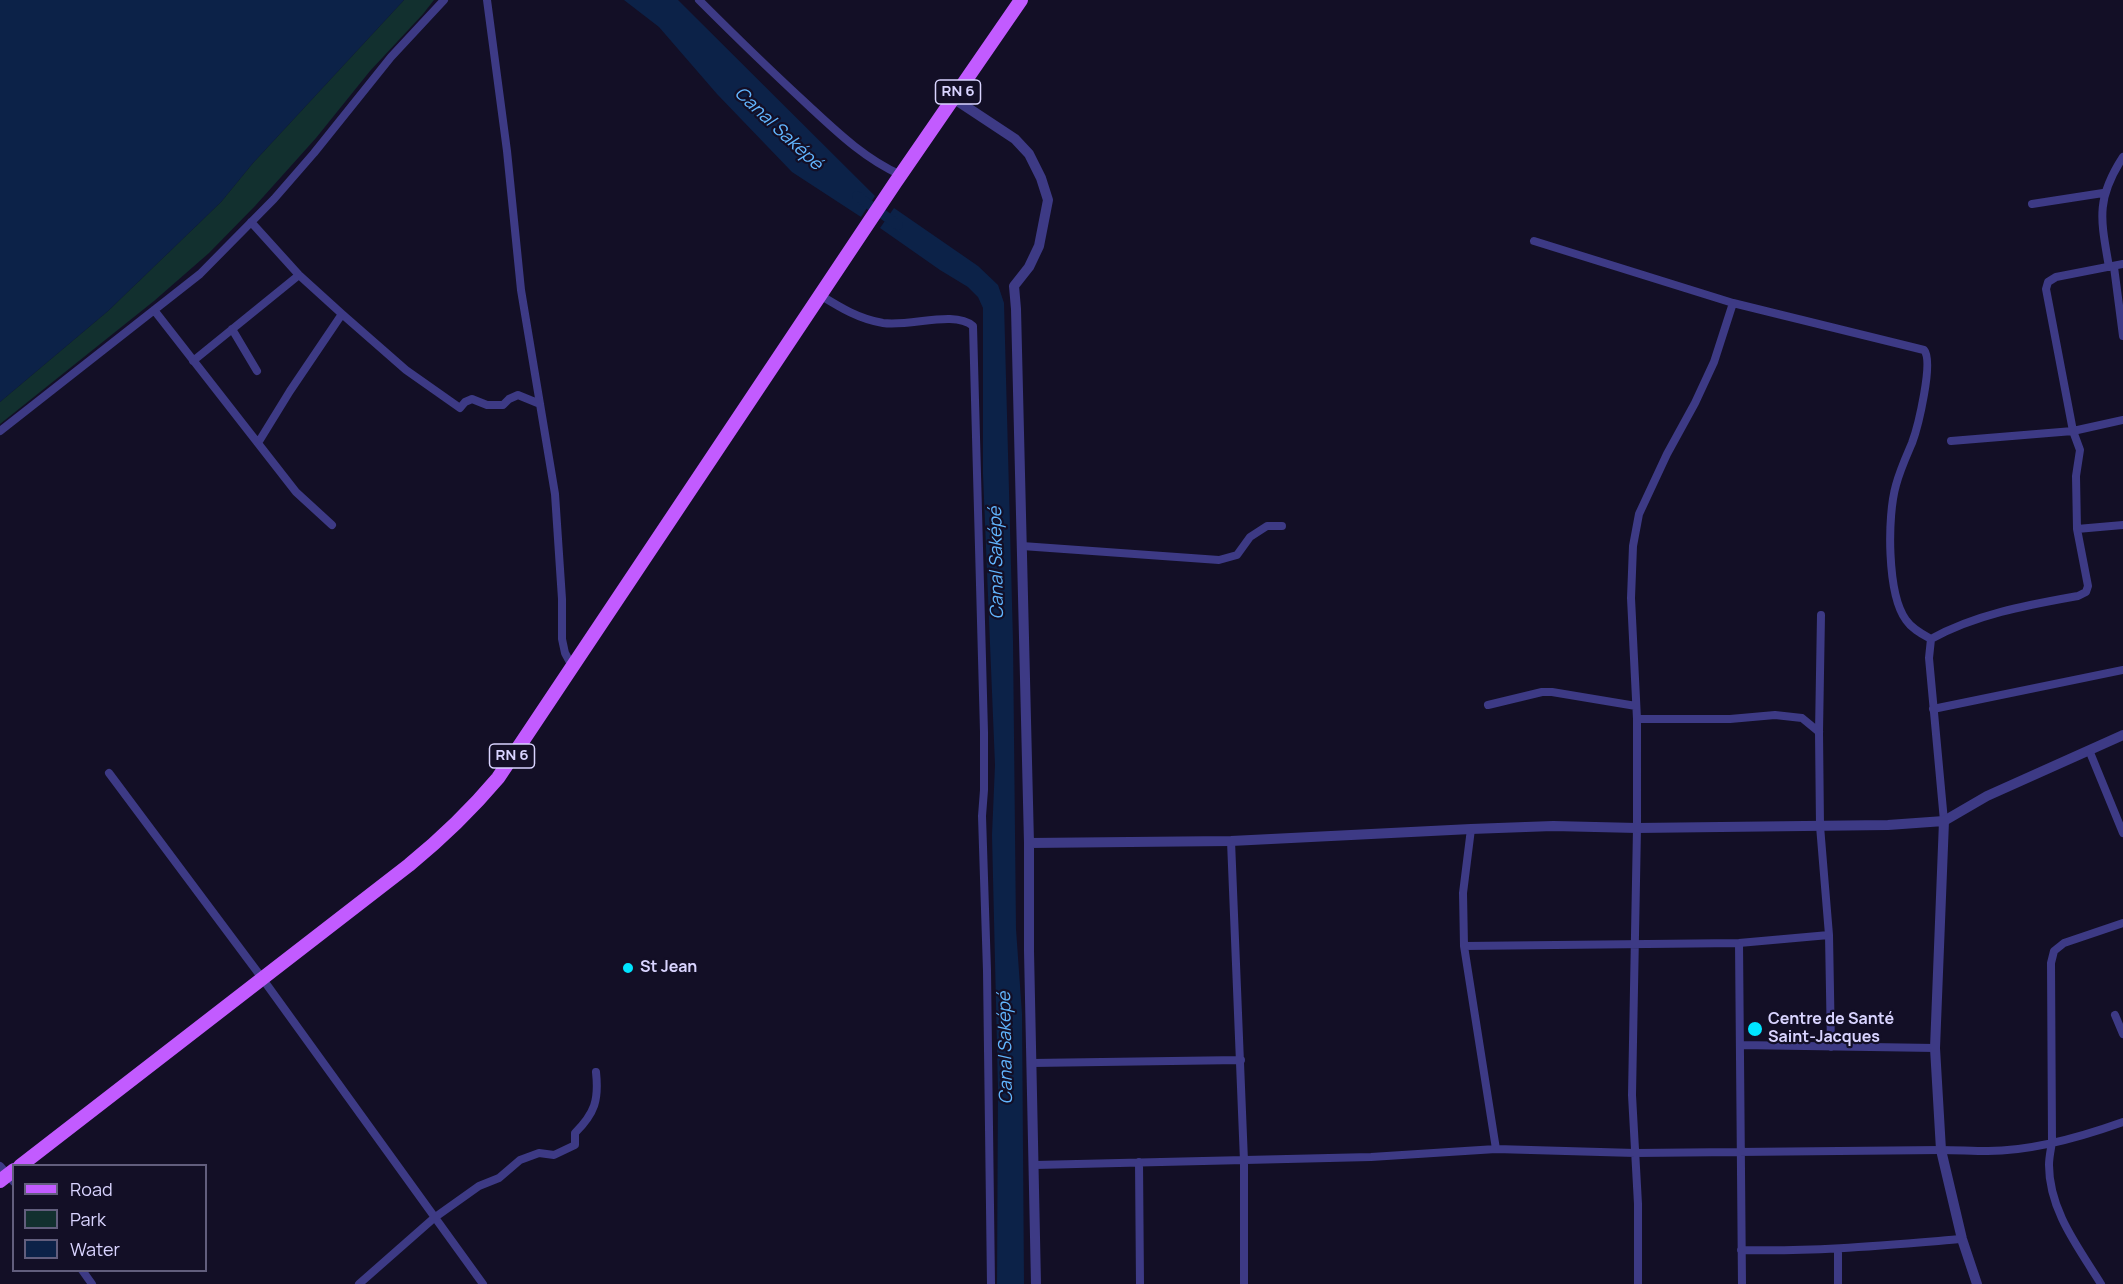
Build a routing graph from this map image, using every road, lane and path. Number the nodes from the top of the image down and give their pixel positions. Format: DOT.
graph roads {
  1 [pos="444,0"];
  2 [pos="488,0"];
  3 [pos="699,0"];
  4 [pos="1021,0"];
  5 [pos="953,98"];
  6 [pos="2123,157"];
  7 [pos="898,179"];
  8 [pos="2103,193"];
  9 [pos="2032,204"];
  10 [pos="251,222"];
  11 [pos="1534,241"];
  12 [pos="2115,266"];
  13 [pos="299,275"];
  14 [pos="820,295"];
  15 [pos="1733,303"];
  16 [pos="154,310"];
  17 [pos="342,314"];
  18 [pos="232,329"];
  19 [pos="2123,336"];
  20 [pos="193,361"];
  21 [pos="256,371"];
  22 [pos="540,404"];
  23 [pos="2123,420"];
  24 [pos="0,431"];
  25 [pos="2073,431"];
  26 [pos="1951,441"];
  27 [pos="258,443"];
  28 [pos="332,525"];
  29 [pos="2123,525"];
  30 [pos="1282,526"];
  31 [pos="2077,529"];
  32 [pos="1022,546"];
  33 [pos="1821,615"];
  34 [pos="1931,639"];
  35 [pos="572,666"];
  36 [pos="2123,670"];
  37 [pos="1488,705"];
  38 [pos="1636,706"];
  39 [pos="1933,709"];
  40 [pos="1636,719"];
  41 [pos="1819,732"];
  42 [pos="2123,735"];
  43 [pos="2089,750"];
  44 [pos="109,772"];
  45 [pos="1944,820"];
  46 [pos="1820,826"];
  47 [pos="1637,828"];
  48 [pos="1471,829"];
  49 [pos="2123,833"];
  50 [pos="1230,841"];
  51 [pos="1029,843"];
  52 [pos="2123,923"];
  53 [pos="1829,934"];
  54 [pos="1739,943"];
  55 [pos="1636,945"];
  56 [pos="1464,946"];
  57 [pos="262,978"];
  58 [pos="2115,1015"];
  59 [pos="2123,1034"];
  60 [pos="1740,1045"];
  61 [pos="1831,1047"];
  62 [pos="1935,1048"];
  63 [pos="1241,1060"];
  64 [pos="1032,1064"];
  65 [pos="596,1072"];
  66 [pos="2123,1122"];
  67 [pos="2052,1142"];
  68 [pos="1496,1149"];
  69 [pos="1941,1150"];
  70 [pos="1635,1153"];
  71 [pos="1741,1153"];
  72 [pos="1244,1161"];
  73 [pos="1139,1162"];
  74 [pos="23,1164"];
  75 [pos="1035,1165"];
  76 [pos="434,1218"];
  77 [pos="1962,1239"];
  78 [pos="1838,1249"];
  79 [pos="1741,1250"];
  80 [pos="358,1284"];
  81 [pos="483,1284"];
  82 [pos="991,1284"];
  83 [pos="1035,1284"];
  84 [pos="1140,1284"];
  85 [pos="1244,1284"];
  86 [pos="1638,1284"];
  87 [pos="1742,1284"];
  88 [pos="1838,1284"];
  89 [pos="1977,1284"];
  90 [pos="2101,1284"];
  1 -- 10 [label="street"];
  2 -- 22 [label="street"];
  3 -- 7 [label="street"];
  4 -- 5 [label="main road, RN 6"];
  5 -- 7 [label="main road, RN 6"];
  5 -- 32 [label="street"];
  6 -- 8 [label="street"];
  7 -- 14 [label="main road, RN 6"];
  8 -- 9 [label="street"];
  8 -- 12 [label="street"];
  10 -- 13 [label="street"];
  10 -- 16 [label="street"];
  11 -- 15 [label="street"];
  12 -- 19 [label="street"];
  12 -- 25 [label="street"];
  13 -- 17 [label="street"];
  13 -- 18 [label="street"];
  14 -- 35 [label="main road, RN 6"];
  14 -- 82 [label="street"];
  15 -- 34 [label="street"];
  15 -- 38 [label="street"];
  16 -- 20 [label="street"];
  16 -- 24 [label="street"];
  17 -- 22 [label="street"];
  17 -- 27 [label="street"];
  18 -- 20 [label="street"];
  18 -- 21 [label="street"];
  20 -- 27 [label="street"];
  22 -- 35 [label="street"];
  23 -- 25 [label="street"];
  25 -- 26 [label="street"];
  25 -- 31 [label="street"];
  27 -- 28 [label="street"];
  29 -- 31 [label="street"];
  30 -- 32 [label="street"];
  31 -- 34 [label="street"];
  32 -- 51 [label="street"];
  33 -- 41 [label="street"];
  34 -- 39 [label="street"];
  35 -- 57 [label="main road, RN 6"];
  36 -- 39 [label="street"];
  37 -- 38 [label="street"];
  38 -- 40 [label="street"];
  39 -- 45 [label="street"];
  40 -- 41 [label="street"];
  40 -- 47 [label="street"];
  41 -- 46 [label="street"];
  42 -- 43 [label="street"];
  43 -- 45 [label="street"];
  43 -- 49 [label="street"];
  44 -- 57 [label="street"];
  45 -- 46 [label="street"];
  45 -- 62 [label="street"];
  46 -- 47 [label="street"];
  46 -- 53 [label="street"];
  47 -- 48 [label="street"];
  47 -- 55 [label="street"];
  48 -- 50 [label="street"];
  48 -- 56 [label="street"];
  50 -- 51 [label="street"];
  50 -- 63 [label="street"];
  51 -- 64 [label="street"];
  52 -- 67 [label="street"];
  53 -- 54 [label="street"];
  53 -- 61 [label="street"];
  54 -- 55 [label="street"];
  54 -- 60 [label="street"];
  55 -- 56 [label="street"];
  55 -- 70 [label="street"];
  56 -- 68 [label="street"];
  57 -- 74 [label="main road, RN 6"];
  57 -- 76 [label="street"];
  58 -- 59 [label="street"];
  60 -- 61 [label="street"];
  60 -- 71 [label="street"];
  61 -- 62 [label="street"];
  62 -- 69 [label="street"];
  63 -- 64 [label="street"];
  63 -- 72 [label="street"];
  64 -- 75 [label="street"];
  65 -- 76 [label="street"];
  66 -- 67 [label="street"];
  67 -- 69 [label="street"];
  67 -- 90 [label="street"];
  68 -- 70 [label="street"];
  68 -- 72 [label="street"];
  69 -- 71 [label="street"];
  69 -- 77 [label="street"];
  70 -- 71 [label="street"];
  70 -- 86 [label="street"];
  71 -- 79 [label="street"];
  72 -- 73 [label="street"];
  72 -- 85 [label="street"];
  73 -- 75 [label="street"];
  73 -- 84 [label="street"];
  75 -- 83 [label="street"];
  76 -- 80 [label="street"];
  76 -- 81 [label="street"];
  77 -- 78 [label="street"];
  77 -- 89 [label="street"];
  78 -- 79 [label="street"];
  78 -- 88 [label="street"];
  79 -- 87 [label="street"];
}
